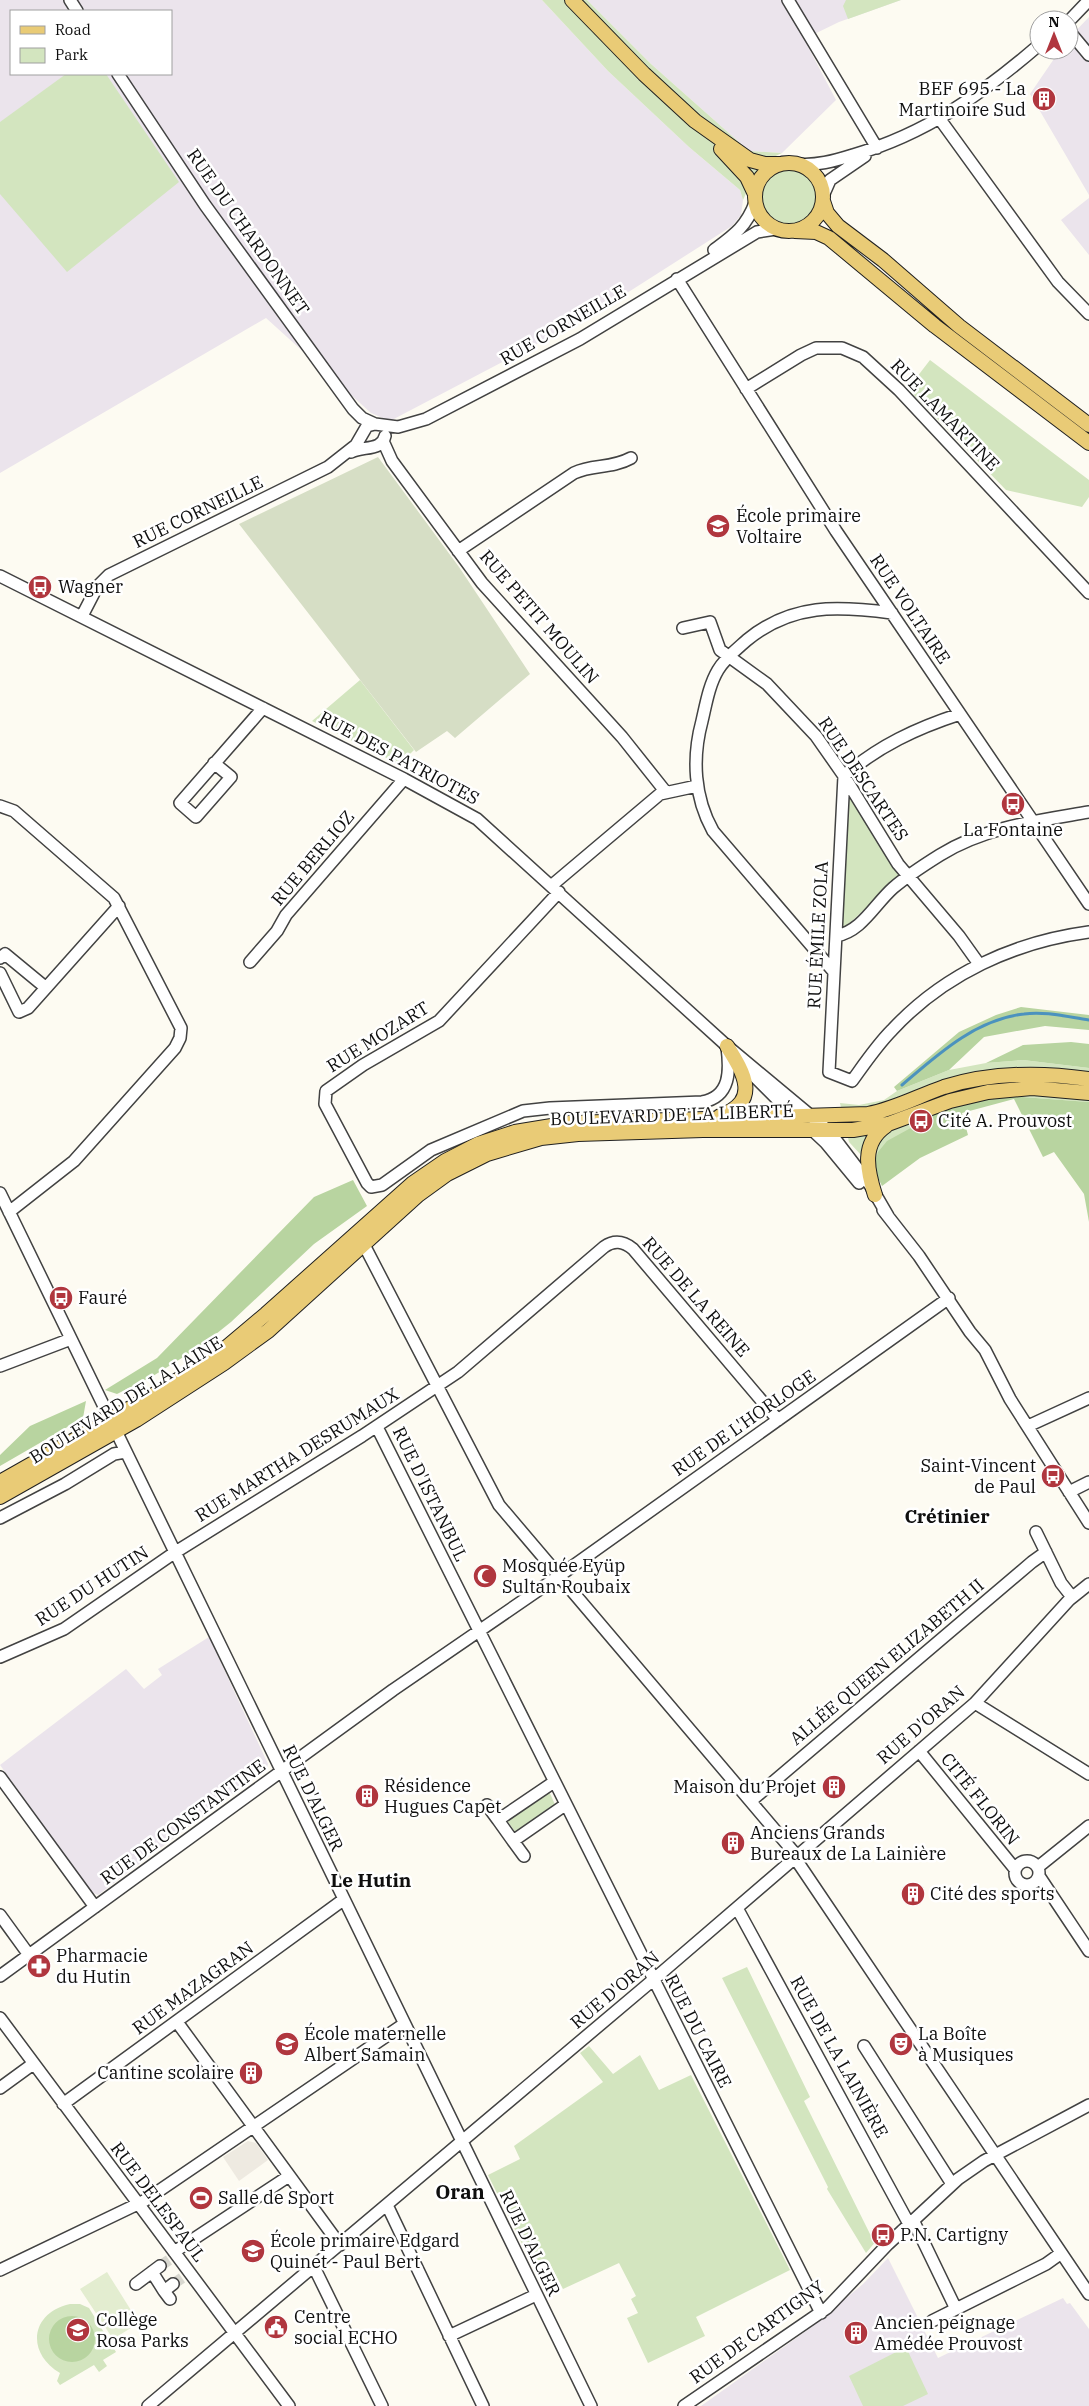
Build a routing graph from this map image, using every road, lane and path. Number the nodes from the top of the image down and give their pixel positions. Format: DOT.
graph roads {
  1 [pos="572,0"];
  2 [pos="788,0"];
  3 [pos="1089,0"];
  4 [pos="1079,10"];
  5 [pos="1079,43"];
  6 [pos="1029,54"];
  7 [pos="1089,55"];
  8 [pos="119,75"];
  9 [pos="939,118"];
  10 [pos="695,121"];
  11 [pos="877,148"];
  12 [pos="781,164"];
  13 [pos="796,164"];
  14 [pos="755,198"];
  15 [pos="823,199"];
  16 [pos="776,229"];
  17 [pos="795,231"];
  18 [pos="677,279"];
  19 [pos="1089,314"];
  20 [pos="746,389"];
  21 [pos="353,409"];
  22 [pos="1089,424"];
  23 [pos="377,425"];
  24 [pos="410,425"];
  25 [pos="362,434"];
  26 [pos="1089,443"];
  27 [pos="378,444"];
  28 [pos="345,454"];
  29 [pos="630,458"];
  30 [pos="458,551"];
  31 [pos="1,578"];
  32 [pos="1089,593"];
  33 [pos="892,613"];
  34 [pos="82,616"];
  35 [pos="683,628"];
  36 [pos="729,656"];
  37 [pos="263,708"];
  38 [pos="960,714"];
  39 [pos="214,763"];
  40 [pos="844,776"];
  41 [pos="404,779"];
  42 [pos="697,786"];
  43 [pos="666,791"];
  44 [pos="0,806"];
  45 [pos="1089,812"];
  46 [pos="1033,822"];
  47 [pos="908,877"];
  48 [pos="555,889"];
  49 [pos="1089,904"];
  50 [pos="119,906"];
  51 [pos="1089,932"];
  52 [pos="836,936"];
  53 [pos="0,958"];
  54 [pos="250,962"];
  55 [pos="979,964"];
  56 [pos="834,972"];
  57 [pos="0,973"];
  58 [pos="45,987"];
  59 [pos="727,1046"];
  60 [pos="1089,1079"];
  61 [pos="1089,1093"];
  62 [pos="691,1102"];
  63 [pos="794,1117"];
  64 [pos="714,1118"];
  65 [pos="813,1124"];
  66 [pos="888,1124"];
  67 [pos="829,1131"];
  68 [pos="367,1183"];
  69 [pos="0,1193"];
  70 [pos="875,1195"];
  71 [pos="9,1212"];
  72 [pos="888,1216"];
  73 [pos="360,1238"];
  74 [pos="949,1298"];
  75 [pos="266,1314"];
  76 [pos="268,1331"];
  77 [pos="71,1339"];
  78 [pos="0,1366"];
  79 [pos="437,1386"];
  80 [pos="1089,1398"];
  81 [pos="778,1420"];
  82 [pos="113,1426"];
  83 [pos="377,1426"];
  84 [pos="1028,1426"];
  85 [pos="125,1452"];
  86 [pos="0,1482"];
  87 [pos="1089,1482"];
  88 [pos="1069,1492"];
  89 [pos="0,1497"];
  90 [pos="0,1518"];
  91 [pos="1089,1523"];
  92 [pos="1036,1532"];
  93 [pos="1046,1552"];
  94 [pos="174,1553"];
  95 [pos="559,1576"];
  96 [pos="1089,1584"];
  97 [pos="1072,1597"];
  98 [pos="478,1631"];
  99 [pos="0,1656"];
  100 [pos="975,1703"];
  101 [pos="919,1751"];
  102 [pos="281,1772"];
  103 [pos="1089,1774"];
  104 [pos="0,1777"];
  105 [pos="554,1782"];
  106 [pos="752,1800"];
  107 [pos="488,1805"];
  108 [pos="566,1805"];
  109 [pos="498,1820"];
  110 [pos="1089,1826"];
  111 [pos="513,1841"];
  112 [pos="524,1856"];
  113 [pos="796,1857"];
  114 [pos="1015,1869"];
  115 [pos="1038,1871"];
  116 [pos="343,1900"];
  117 [pos="95,1907"];
  118 [pos="737,1908"];
  119 [pos="0,1915"];
  120 [pos="1089,1950"];
  121 [pos="29,1955"];
  122 [pos="0,1976"];
  123 [pos="653,1980"];
  124 [pos="0,2018"];
  125 [pos="177,2022"];
  126 [pos="404,2024"];
  127 [pos="4,2034"];
  128 [pos="864,2046"];
  129 [pos="33,2064"];
  130 [pos="0,2088"];
  131 [pos="63,2104"];
  132 [pos="1089,2105"];
  133 [pos="253,2126"];
  134 [pos="462,2142"];
  135 [pos="996,2155"];
  136 [pos="289,2176"];
  137 [pos="952,2184"];
  138 [pos="138,2204"];
  139 [pos="387,2205"];
  140 [pos="911,2222"];
  141 [pos="340,2245"];
  142 [pos="1060,2254"];
  143 [pos="166,2261"];
  144 [pos="314,2266"];
  145 [pos="0,2270"];
  146 [pos="136,2284"];
  147 [pos="176,2285"];
  148 [pos="1089,2294"];
  149 [pos="536,2295"];
  150 [pos="956,2309"];
  151 [pos="820,2313"];
  152 [pos="932,2321"];
  153 [pos="235,2333"];
  154 [pos="450,2336"];
  155 [pos="148,2406"];
  156 [pos="289,2406"];
  157 [pos="382,2406"];
  158 [pos="483,2406"];
  159 [pos="590,2406"];
  160 [pos="684,2406"];
  1 -- 10 [label="main road"];
  2 -- 11 [label="street"];
  3 -- 4 [label="street"];
  5 -- 7 [label="street"];
  6 -- 9 [label="street"];
  8 -- 21 [label="street, RUE DU CHARDONNET"];
  9 -- 11 [label="street"];
  9 -- 19 [label="street"];
  10 -- 12 [label="main road"];
  10 -- 14 [label="main road"];
  11 -- 13 [label="street"];
  11 -- 15 [label="street"];
  12 -- 13 [label="main road"];
  12 -- 14 [label="main road"];
  13 -- 15 [label="main road"];
  14 -- 16 [label="main road"];
  14 -- 18 [label="street, RUE CORNEILLE"];
  15 -- 17 [label="main road"];
  15 -- 22 [label="main road"];
  16 -- 17 [label="main road"];
  16 -- 18 [label="street, RUE CORNEILLE"];
  17 -- 26 [label="main road"];
  18 -- 20 [label="street, RUE VOLTAIRE"];
  18 -- 24 [label="street, RUE CORNEILLE"];
  20 -- 32 [label="street, RUE LAMARTINE"];
  20 -- 33 [label="street, RUE VOLTAIRE"];
  21 -- 23 [label="street, RUE DU CHARDONNET"];
  21 -- 25 [label="street, RUE DU CHARDONNET"];
  23 -- 24 [label="street, RUE CORNEILLE"];
  23 -- 25 [label="street"];
  23 -- 27 [label="street"];
  24 -- 27 [label="street, RUE CORNEILLE"];
  25 -- 27 [label="street"];
  25 -- 28 [label="street, RUE CORNEILLE"];
  27 -- 28 [label="street, RUE CORNEILLE"];
  27 -- 30 [label="street, RUE PETIT MOULIN"];
  28 -- 34 [label="street, RUE CORNEILLE"];
  29 -- 30 [label="street"];
  30 -- 43 [label="street, RUE PETIT MOULIN"];
  31 -- 34 [label="street, RUE DES PATRIOTES"];
  33 -- 36 [label="street"];
  33 -- 38 [label="street, RUE VOLTAIRE"];
  34 -- 37 [label="street, RUE DES PATRIOTES"];
  35 -- 36 [label="street, RUE DESCARTES"];
  36 -- 40 [label="street, RUE DESCARTES"];
  36 -- 42 [label="street"];
  37 -- 39 [label="street"];
  37 -- 41 [label="street, RUE DES PATRIOTES"];
  38 -- 40 [label="street"];
  38 -- 46 [label="street, RUE VOLTAIRE"];
  39 -- 39 [label="street"];
  40 -- 47 [label="street, RUE DESCARTES"];
  40 -- 52 [label="street, RUE ÉMILE ZOLA"];
  41 -- 48 [label="street, RUE DES PATRIOTES"];
  41 -- 54 [label="street, RUE BERLIOZ"];
  42 -- 43 [label="street"];
  42 -- 56 [label="street"];
  43 -- 48 [label="street"];
  44 -- 50 [label="street"];
  45 -- 46 [label="street"];
  46 -- 47 [label="street"];
  46 -- 49 [label="street, RUE VOLTAIRE"];
  47 -- 52 [label="street"];
  47 -- 55 [label="street, RUE DESCARTES"];
  48 -- 59 [label="street, RUE DES PATRIOTES"];
  48 -- 68 [label="street, RUE MOZART"];
  50 -- 58 [label="street"];
  50 -- 71 [label="street"];
  51 -- 55 [label="street"];
  52 -- 56 [label="street, RUE ÉMILE ZOLA"];
  53 -- 58 [label="street"];
  55 -- 56 [label="street, RUE ÉMILE ZOLA"];
  57 -- 58 [label="street"];
  59 -- 62 [label="street, BOULEVARD DE LA LIBERTÉ"];
  59 -- 63 [label="street, RUE DES PATRIOTES"];
  59 -- 64 [label="main road"];
  59 -- 65 [label="street, RUE DES PATRIOTES"];
  60 -- 65 [label="main road"];
  61 -- 66 [label="main road"];
  62 -- 64 [label="street, BOULEVARD DE LA LIBERTÉ"];
  62 -- 68 [label="street, BOULEVARD DE LA LIBERTÉ"];
  63 -- 64 [label="main road, BOULEVARD DE LA LIBERTÉ"];
  63 -- 65 [label="main road, BOULEVARD DE LA LIBERTÉ"];
  64 -- 73 [label="main road, BOULEVARD DE LA LIBERTÉ"];
  65 -- 67 [label="main road"];
  65 -- 72 [label="street, RUE DES PATRIOTES"];
  65 -- 73 [label="main road, BOULEVARD DE LA LIBERTÉ"];
  66 -- 67 [label="main road"];
  66 -- 70 [label="main road"];
  67 -- 70 [label="street, RUE DES PATRIOTES"];
  69 -- 71 [label="street, RUE D'ALGER"];
  70 -- 72 [label="street, RUE DES PATRIOTES"];
  71 -- 77 [label="street, RUE D'ALGER"];
  72 -- 74 [label="street, RUE DES PATRIOTES"];
  73 -- 75 [label="main road, BOULEVARD DE LA LIBERTÉ"];
  73 -- 76 [label="main road, BOULEVARD DE LA LIBERTÉ"];
  73 -- 79 [label="street"];
  74 -- 81 [label="street, RUE DE L'HORLOGE"];
  74 -- 84 [label="street, RUE DES PATRIOTES"];
  75 -- 82 [label="main road, BOULEVARD DE LA LAINE"];
  76 -- 82 [label="main road, BOULEVARD DE LA LAINE"];
  77 -- 78 [label="street"];
  77 -- 82 [label="street, RUE D'ALGER"];
  79 -- 81 [label="street, RUE DE LA REINE"];
  79 -- 83 [label="street, RUE MARTHA DESRUMAUX"];
  79 -- 95 [label="street"];
  80 -- 84 [label="street"];
  81 -- 95 [label="street, RUE DE L'HORLOGE"];
  82 -- 85 [label="street, RUE D'ALGER"];
  82 -- 86 [label="main road, BOULEVARD DE LA LAINE"];
  82 -- 89 [label="main road, BOULEVARD DE LA LAINE"];
  83 -- 94 [label="street, RUE MARTHA DESRUMAUX"];
  83 -- 98 [label="street, RUE D'ISTANBUL"];
  84 -- 88 [label="street, RUE DES PATRIOTES"];
  85 -- 90 [label="street"];
  85 -- 94 [label="street, RUE D'ALGER"];
  87 -- 88 [label="street"];
  88 -- 91 [label="street, RUE DES PATRIOTES"];
  92 -- 93 [label="street"];
  93 -- 97 [label="street"];
  93 -- 106 [label="street, ALLÉE QUEEN ELIZABETH II"];
  94 -- 99 [label="street, RUE DU HUTIN"];
  94 -- 102 [label="street, RUE D'ALGER"];
  95 -- 98 [label="street, RUE DE CONSTANTINE"];
  95 -- 106 [label="street"];
  96 -- 97 [label="street, RUE D'ORAN"];
  97 -- 100 [label="street, RUE D'ORAN"];
  98 -- 102 [label="street, RUE DE CONSTANTINE"];
  98 -- 105 [label="street, RUE DU CAIRE"];
  100 -- 101 [label="street, RUE D'ORAN"];
  100 -- 103 [label="street"];
  101 -- 113 [label="street, RUE D'ORAN"];
  101 -- 114 [label="street, CITÉ FLORIN"];
  102 -- 116 [label="street, RUE D'ALGER"];
  102 -- 117 [label="street, RUE DE CONSTANTINE"];
  104 -- 117 [label="street"];
  105 -- 108 [label="street, RUE DU CAIRE"];
  105 -- 109 [label="street"];
  106 -- 113 [label="street"];
  107 -- 109 [label="street"];
  108 -- 111 [label="street"];
  108 -- 123 [label="street, RUE DU CAIRE"];
  109 -- 111 [label="street"];
  110 -- 115 [label="street"];
  111 -- 112 [label="street"];
  113 -- 118 [label="street, RUE D'ORAN"];
  113 -- 135 [label="street"];
  114 -- 115 [label="street"];
  114 -- 115 [label="street"];
  115 -- 120 [label="street"];
  116 -- 125 [label="street, RUE MAZAGRAN"];
  116 -- 126 [label="street, RUE D'ALGER"];
  117 -- 121 [label="street, RUE DE CONSTANTINE"];
  118 -- 123 [label="street, RUE D'ORAN"];
  118 -- 140 [label="street, RUE DE LA LAINIÈRE"];
  119 -- 121 [label="street"];
  121 -- 122 [label="street, RUE DE CONSTANTINE"];
  123 -- 134 [label="street, RUE D'ORAN"];
  123 -- 151 [label="street, RUE DU CAIRE"];
  124 -- 127 [label="street, RUE DELESPAUL"];
  125 -- 131 [label="street, RUE MAZAGRAN"];
  125 -- 133 [label="street"];
  126 -- 133 [label="street"];
  126 -- 134 [label="street, RUE D'ALGER"];
  127 -- 129 [label="street, RUE DELESPAUL"];
  128 -- 137 [label="street"];
  129 -- 130 [label="street"];
  129 -- 131 [label="street, RUE DELESPAUL"];
  131 -- 138 [label="street, RUE DELESPAUL"];
  132 -- 135 [label="street, RUE DE CARTIGNY"];
  133 -- 136 [label="street"];
  133 -- 138 [label="street"];
  134 -- 139 [label="street, RUE D'ORAN"];
  134 -- 149 [label="street, RUE D'ALGER"];
  135 -- 137 [label="street, RUE DE CARTIGNY"];
  135 -- 142 [label="street"];
  136 -- 141 [label="street"];
  136 -- 143 [label="street"];
  137 -- 140 [label="street, RUE DE CARTIGNY"];
  138 -- 143 [label="street, RUE DELESPAUL"];
  138 -- 145 [label="street"];
  139 -- 141 [label="street, RUE D'ORAN"];
  139 -- 154 [label="street"];
  140 -- 150 [label="street, RUE DE LA LAINIÈRE"];
  140 -- 151 [label="street, RUE DE CARTIGNY"];
  141 -- 144 [label="street, RUE D'ORAN"];
  142 -- 148 [label="street"];
  142 -- 150 [label="street"];
  143 -- 146 [label="street"];
  143 -- 147 [label="street, RUE DELESPAUL"];
  143 -- 147 [label="street"];
  144 -- 153 [label="street, RUE D'ORAN"];
  144 -- 157 [label="street"];
  147 -- 153 [label="street, RUE DELESPAUL"];
  149 -- 154 [label="street"];
  149 -- 159 [label="street, RUE D'ALGER"];
  150 -- 152 [label="street"];
  151 -- 160 [label="street, RUE DE CARTIGNY"];
  153 -- 155 [label="street, RUE D'ORAN"];
  153 -- 156 [label="street, RUE DELESPAUL"];
  154 -- 158 [label="street"];
}
